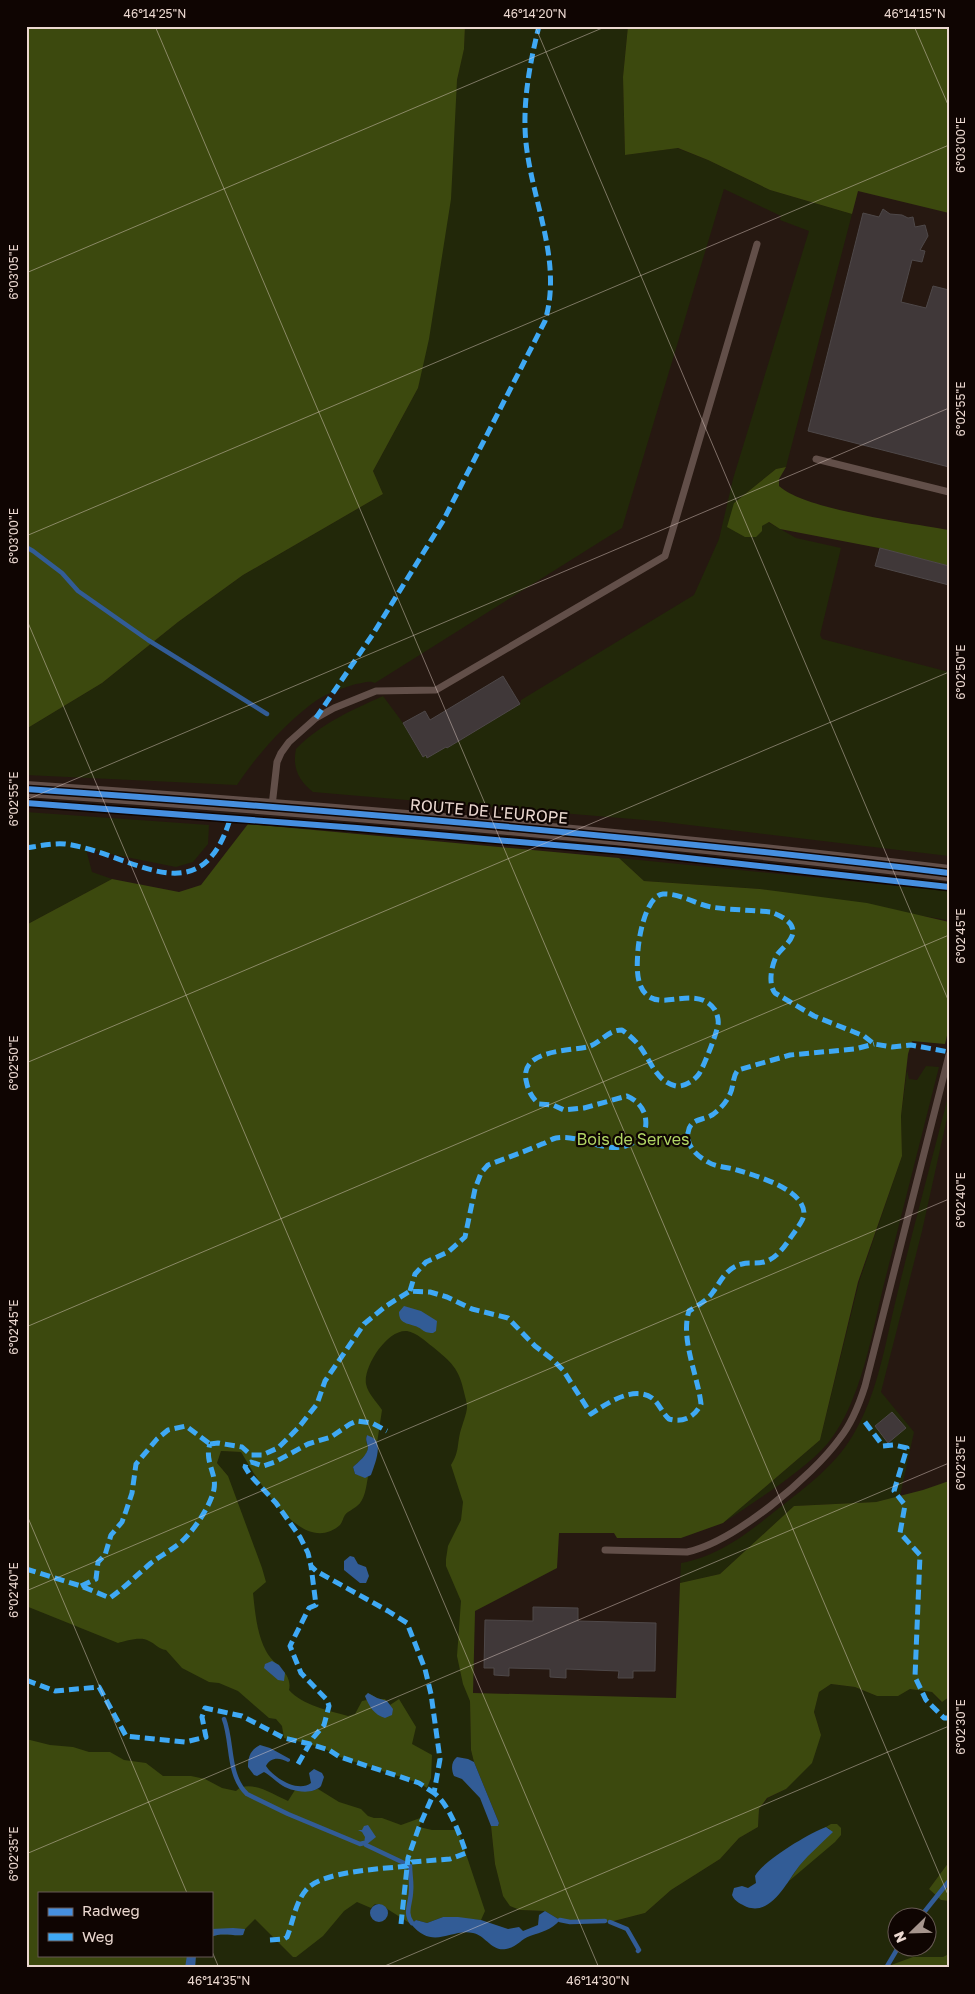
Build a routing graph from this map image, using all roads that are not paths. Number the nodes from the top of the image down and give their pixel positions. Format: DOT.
graph roads {
  1 [pos="757,244"];
  2 [pos="816,458"];
  3 [pos="949,492"];
  4 [pos="26,789"];
  5 [pos="272,807"];
  6 [pos="949,873"];
  7 [pos="949,1055"];
  8 [pos="605,1550"];
  1 -- 5 [label="lane"];
  2 -- 3 [label="lane"];
  4 -- 5 [label="street, ROUTE DE L'EUROPE"];
  5 -- 6 [label="street, ROUTE DE L'EUROPE"];
  7 -- 8 [label="lane"];
}
